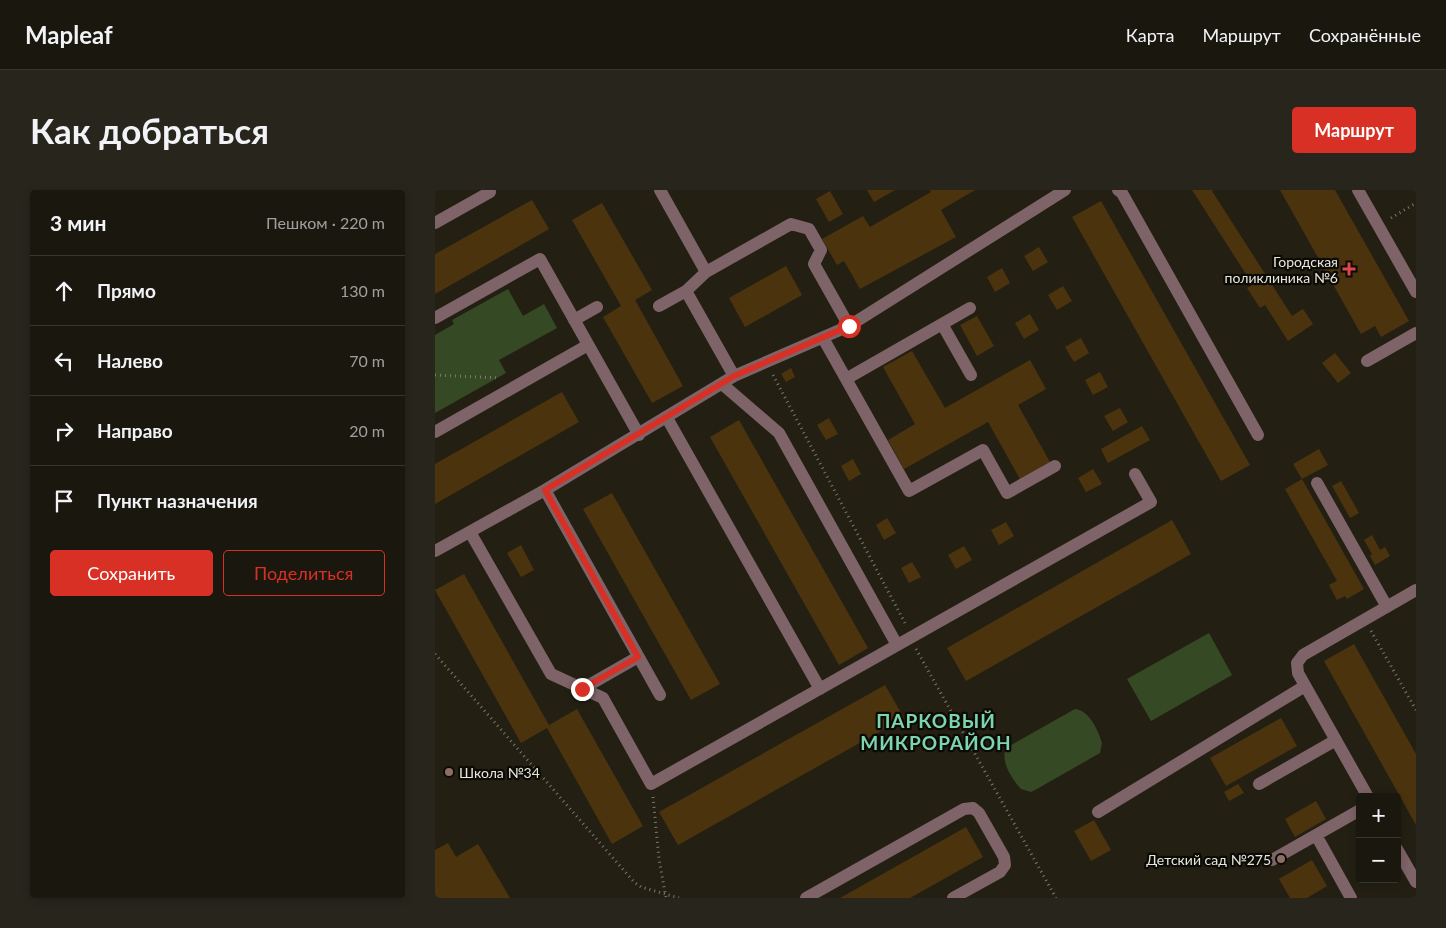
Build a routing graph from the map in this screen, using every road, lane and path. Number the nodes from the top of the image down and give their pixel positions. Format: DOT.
graph roads {
  1 [pos="660,190"];
  2 [pos="1065,190"];
  3 [pos="1358,190"];
  4 [pos="1122,191"];
  5 [pos="490,192"];
  6 [pos="1416,203"];
  7 [pos="435,223"];
  8 [pos="1378,225"];
  9 [pos="706,272"];
  10 [pos="686,291"];
  11 [pos="1416,292"];
  12 [pos="659,306"];
  13 [pos="597,307"];
  14 [pos="970,308"];
  15 [pos="435,318"];
  16 [pos="574,320"];
  17 [pos="942,324"];
  18 [pos="849,326"];
  19 [pos="1416,333"];
  20 [pos="823,338"];
  21 [pos="588,345"];
  22 [pos="1367,361"];
  23 [pos="435,375"];
  24 [pos="971,375"];
  25 [pos="734,376"];
  26 [pos="846,379"];
  27 [pos="527,380"];
  28 [pos="722,384"];
  29 [pos="667,418"];
  30 [pos="435,432"];
  31 [pos="639,435"];
  32 [pos="1258,435"];
  33 [pos="1055,466"];
  34 [pos="1135,474"];
  35 [pos="1317,483"];
  36 [pos="545,490"];
  37 [pos="470,532"];
  38 [pos="435,551"];
  39 [pos="1416,590"];
  40 [pos="1387,607"];
  41 [pos="1365,620"];
  42 [pos="897,645"];
  43 [pos="435,654"];
  44 [pos="638,657"];
  45 [pos="1305,686"];
  46 [pos="582,689"];
  47 [pos="820,689"];
  48 [pos="660,695"];
  49 [pos="1416,710"];
  50 [pos="1336,740"];
  51 [pos="651,784"];
  52 [pos="1259,784"];
  53 [pos="1366,793"];
  54 [pos="1098,812"];
  55 [pos="1356,812"];
  56 [pos="1315,835"];
  57 [pos="1401,856"];
  58 [pos="1272,860"];
  59 [pos="1416,882"];
  60 [pos="665,896"];
  61 [pos="679,898"];
  62 [pos="806,898"];
  63 [pos="953,898"];
  64 [pos="1351,898"];
  1 -- 9 [label="lane"];
  2 -- 18 [label="lane"];
  3 -- 8 [label="lane"];
  4 -- 32 [label="lane"];
  5 -- 7 [label="lane"];
  6 -- 8 [label="path"];
  8 -- 11 [label="lane"];
  9 -- 10 [label="lane"];
  9 -- 18 [label="lane"];
  10 -- 12 [label="lane"];
  10 -- 25 [label="lane"];
  13 -- 16 [label="lane"];
  14 -- 17 [label="lane"];
  15 -- 16 [label="lane"];
  16 -- 21 [label="lane"];
  17 -- 24 [label="lane"];
  17 -- 26 [label="lane"];
  18 -- 20 [label="lane"];
  19 -- 22 [label="lane"];
  20 -- 25 [label="lane"];
  20 -- 26 [label="lane"];
  21 -- 27 [label="lane"];
  21 -- 31 [label="lane"];
  23 -- 27 [label="path"];
  25 -- 28 [label="lane"];
  26 -- 33 [label="lane"];
  27 -- 30 [label="lane"];
  28 -- 29 [label="lane"];
  28 -- 42 [label="lane"];
  29 -- 31 [label="lane"];
  29 -- 47 [label="lane"];
  31 -- 36 [label="lane"];
  34 -- 42 [label="lane"];
  35 -- 40 [label="lane"];
  36 -- 37 [label="lane"];
  36 -- 44 [label="lane"];
  37 -- 38 [label="lane"];
  37 -- 46 [label="lane"];
  39 -- 40 [label="lane"];
  40 -- 41 [label="lane"];
  41 -- 45 [label="lane"];
  41 -- 49 [label="path"];
  42 -- 47 [label="lane"];
  43 -- 60 [label="path"];
  44 -- 46 [label="lane"];
  44 -- 48 [label="lane"];
  45 -- 50 [label="lane"];
  45 -- 54 [label="lane"];
  46 -- 51 [label="lane"];
  47 -- 51 [label="lane"];
  50 -- 52 [label="lane"];
  50 -- 53 [label="lane"];
  51 -- 60 [label="path"];
  55 -- 56 [label="lane"];
  56 -- 58 [label="lane"];
  56 -- 64 [label="lane"];
  57 -- 59 [label="lane"];
  60 -- 61 [label="path"];
  62 -- 63 [label="lane"];
}
